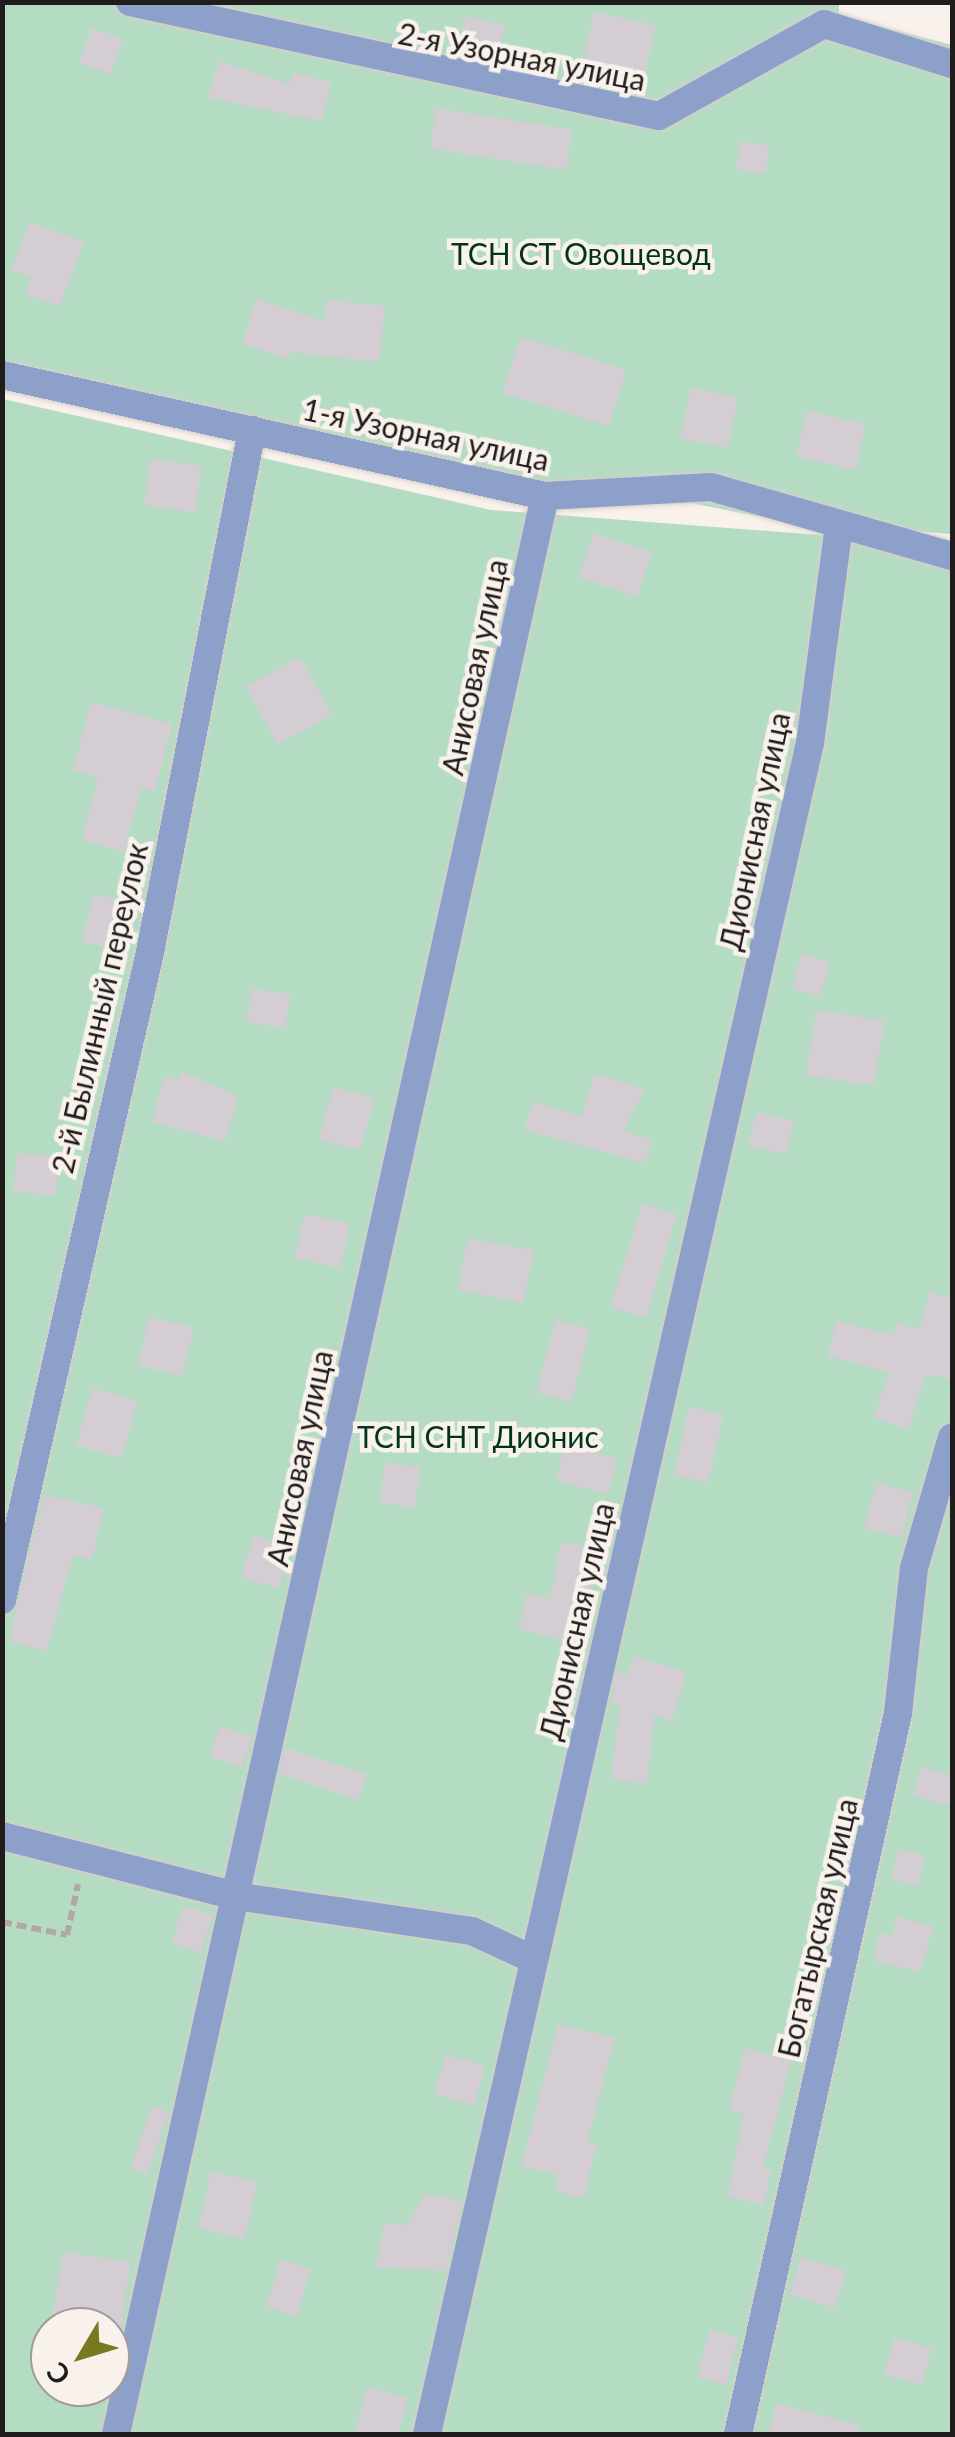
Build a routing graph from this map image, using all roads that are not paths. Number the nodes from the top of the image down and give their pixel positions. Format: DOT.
graph roads {
  1 [pos="130,2"];
  2 [pos="823,13"];
  3 [pos="952,64"];
  4 [pos="2,375"];
  5 [pos="252,430"];
  6 [pos="545,496"];
  7 [pos="839,526"];
  8 [pos="952,556"];
  9 [pos="952,1437"];
  10 [pos="2,1600"];
  11 [pos="2,1836"];
  12 [pos="235,1896"];
  13 [pos="532,1959"];
  14 [pos="116,2434"];
  15 [pos="427,2434"];
  16 [pos="738,2434"];
  1 -- 2 [label="street, 2-я Узорная улица"];
  2 -- 3 [label="street"];
  4 -- 5 [label="street, 1-я Узорная улица"];
  5 -- 6 [label="street, 1-я Узорная улица"];
  5 -- 10 [label="street, 2-й Былинный переулок"];
  6 -- 7 [label="street, 1-я Узорная улица"];
  6 -- 12 [label="street, Анисовая улица"];
  7 -- 8 [label="street, 1-я Узорная улица"];
  7 -- 13 [label="street, Дионисная улица"];
  9 -- 16 [label="street, Богатырская улица"];
  11 -- 12 [label="street"];
  12 -- 13 [label="street"];
  12 -- 14 [label="street, Анисовая улица"];
  13 -- 15 [label="street, Дионисная улица"];
}
